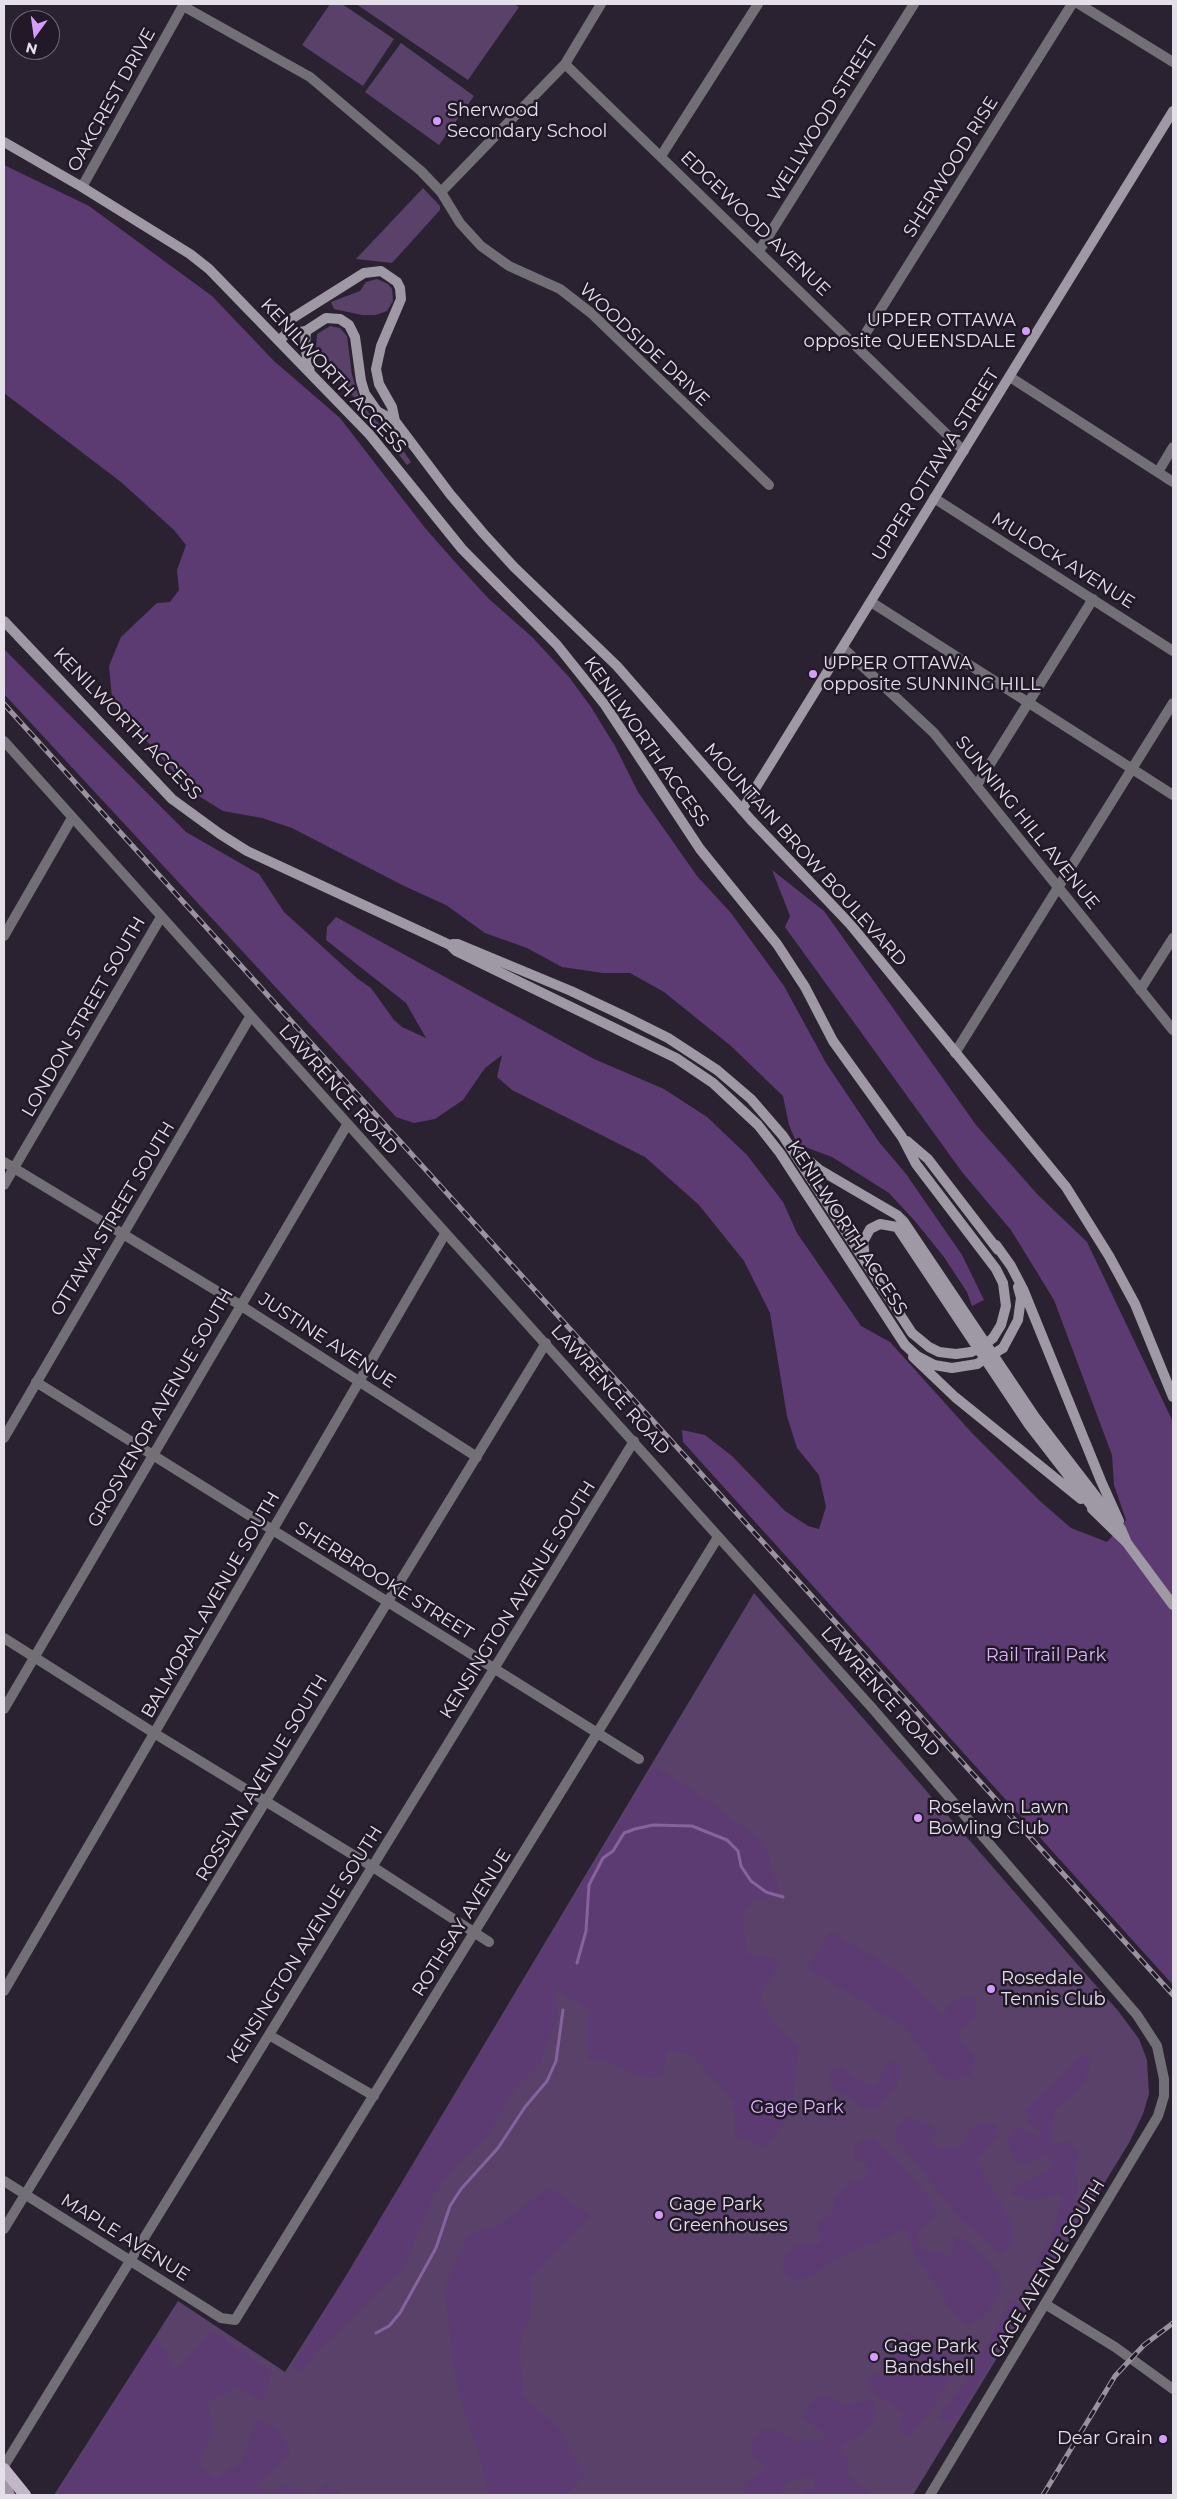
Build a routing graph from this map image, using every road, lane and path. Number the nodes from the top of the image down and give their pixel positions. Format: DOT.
graph roads {
  1 [pos="602,4"];
  2 [pos="758,4"];
  3 [pos="914,4"];
  4 [pos="1072,4"];
  5 [pos="1079,4"];
  6 [pos="183,5"];
  7 [pos="1173,62"];
  8 [pos="565,64"];
  9 [pos="1173,112"];
  10 [pos="4,142"];
  11 [pos="661,156"];
  12 [pos="82,187"];
  13 [pos="441,192"];
  14 [pos="759,251"];
  15 [pos="306,331"];
  16 [pos="282,337"];
  17 [pos="857,347"];
  18 [pos="310,373"];
  19 [pos="1010,377"];
  20 [pos="395,421"];
  21 [pos="1173,447"];
  22 [pos="964,451"];
  23 [pos="1158,472"];
  24 [pos="1173,482"];
  25 [pos="769,486"];
  26 [pos="934,498"];
  27 [pos="1093,599"];
  28 [pos="871,602"];
  29 [pos="4,621"];
  30 [pos="843,648"];
  31 [pos="1173,651"];
  32 [pos="1029,702"];
  33 [pos="1173,703"];
  34 [pos="4,741"];
  35 [pos="1132,769"];
  36 [pos="977,785"];
  37 [pos="1173,795"];
  38 [pos="742,810"];
  39 [pos="72,818"];
  40 [pos="1058,889"];
  41 [pos="161,917"];
  42 [pos="4,936"];
  43 [pos="1173,938"];
  44 [pos="450,945"];
  45 [pos="1140,990"];
  46 [pos="250,1017"];
  47 [pos="1173,1030"];
  48 [pos="955,1053"];
  49 [pos="347,1125"];
  50 [pos="783,1136"];
  51 [pos="902,1137"];
  52 [pos="4,1162"];
  53 [pos="14,1168"];
  54 [pos="4,1185"];
  55 [pos="123,1234"];
  56 [pos="445,1234"];
  57 [pos="996,1245"];
  58 [pos="866,1260"];
  59 [pos="240,1305"];
  60 [pos="546,1343"];
  61 [pos="905,1345"];
  62 [pos="360,1381"];
  63 [pos="36,1382"];
  64 [pos="1173,1397"];
  65 [pos="4,1438"];
  66 [pos="634,1442"];
  67 [pos="152,1454"];
  68 [pos="477,1458"];
  69 [pos="1097,1513"];
  70 [pos="1121,1529"];
  71 [pos="273,1530"];
  72 [pos="718,1537"];
  73 [pos="1127,1543"];
  74 [pos="388,1603"];
  75 [pos="1173,1605"];
  76 [pos="4,1638"];
  77 [pos="34,1657"];
  78 [pos="494,1669"];
  79 [pos="4,1709"];
  80 [pos="154,1733"];
  81 [pos="598,1734"];
  82 [pos="639,1760"];
  83 [pos="266,1802"];
  84 [pos="373,1867"];
  85 [pos="475,1933"];
  86 [pos="489,1942"];
  87 [pos="4,1991"];
  88 [pos="269,2035"];
  89 [pos="1164,2079"];
  90 [pos="374,2096"];
  91 [pos="4,2181"];
  92 [pos="25,2194"];
  93 [pos="4,2229"];
  94 [pos="130,2261"];
  95 [pos="1045,2304"];
  96 [pos="229,2320"];
  97 [pos="1173,2389"];
  98 [pos="4,2467"];
  99 [pos="4,2482"];
  100 [pos="10,2495"];
  101 [pos="25,2495"];
  102 [pos="930,2495"];
  1 -- 8 [label="street"];
  2 -- 11 [label="street"];
  3 -- 14 [label="street, WELLWOOD STREET"];
  4 -- 17 [label="street, SHERWOOD RISE"];
  5 -- 7 [label="street"];
  6 -- 12 [label="street, OAKCREST DRIVE"];
  6 -- 13 [label="street, WOODSIDE DRIVE"];
  8 -- 11 [label="street, EDGEWOOD AVENUE"];
  8 -- 13 [label="street"];
  9 -- 19 [label="main road, UPPER OTTAWA STREET"];
  10 -- 12 [label="main road"];
  11 -- 14 [label="street, EDGEWOOD AVENUE"];
  12 -- 16 [label="main road, KENILWORTH ACCESS"];
  13 -- 25 [label="street, WOODSIDE DRIVE"];
  14 -- 17 [label="street, EDGEWOOD AVENUE"];
  15 -- 16 [label="main road, MOUNTAIN BROW BOULEVARD"];
  15 -- 18 [label="main road"];
  15 -- 20 [label="main road, MOUNTAIN BROW BOULEVARD"];
  16 -- 18 [label="main road, KENILWORTH ACCESS"];
  16 -- 20 [label="main road, MOUNTAIN BROW BOULEVARD"];
  17 -- 22 [label="street, EDGEWOOD AVENUE"];
  18 -- 51 [label="main road, KENILWORTH ACCESS"];
  19 -- 22 [label="main road, UPPER OTTAWA STREET"];
  19 -- 23 [label="street"];
  20 -- 38 [label="main road, MOUNTAIN BROW BOULEVARD"];
  21 -- 23 [label="street"];
  22 -- 26 [label="main road, UPPER OTTAWA STREET"];
  23 -- 24 [label="street"];
  26 -- 27 [label="street, MULOCK AVENUE"];
  26 -- 28 [label="main road, UPPER OTTAWA STREET"];
  27 -- 31 [label="street, MULOCK AVENUE"];
  27 -- 32 [label="street"];
  28 -- 30 [label="main road, UPPER OTTAWA STREET"];
  28 -- 32 [label="street"];
  29 -- 44 [label="main road, KENILWORTH ACCESS"];
  30 -- 36 [label="street, SUNNING HILL AVENUE"];
  30 -- 38 [label="main road, UPPER OTTAWA STREET"];
  32 -- 35 [label="street"];
  32 -- 36 [label="street"];
  33 -- 35 [label="street"];
  34 -- 39 [label="street, LAWRENCE ROAD"];
  35 -- 37 [label="street"];
  35 -- 40 [label="street"];
  36 -- 40 [label="street, SUNNING HILL AVENUE"];
  38 -- 48 [label="main road, MOUNTAIN BROW BOULEVARD"];
  39 -- 41 [label="street, LAWRENCE ROAD"];
  39 -- 42 [label="street"];
  40 -- 45 [label="street, SUNNING HILL AVENUE"];
  40 -- 48 [label="street"];
  41 -- 46 [label="street, LAWRENCE ROAD"];
  41 -- 53 [label="street, LONDON STREET SOUTH"];
  43 -- 45 [label="street"];
  44 -- 50 [label="main road, KENILWORTH ACCESS"];
  44 -- 61 [label="main road, KENILWORTH ACCESS"];
  45 -- 47 [label="street, SUNNING HILL AVENUE"];
  46 -- 49 [label="street, LAWRENCE ROAD"];
  46 -- 55 [label="street, OTTAWA STREET SOUTH"];
  48 -- 64 [label="main road, MOUNTAIN BROW BOULEVARD"];
  49 -- 56 [label="street, LAWRENCE ROAD"];
  49 -- 59 [label="street, GROSVENOR AVENUE SOUTH"];
  50 -- 58 [label="main road, KENILWORTH ACCESS"];
  50 -- 70 [label="main road"];
  51 -- 57 [label="main road, KENILWORTH ACCESS"];
  51 -- 58 [label="main road, KENILWORTH ACCESS, bridge"];
  52 -- 53 [label="street, JUSTINE AVENUE"];
  53 -- 54 [label="street, LONDON STREET SOUTH"];
  53 -- 55 [label="street, JUSTINE AVENUE"];
  55 -- 59 [label="street, JUSTINE AVENUE"];
  55 -- 63 [label="street, OTTAWA STREET SOUTH"];
  56 -- 60 [label="street, LAWRENCE ROAD"];
  56 -- 62 [label="street, BALMORAL AVENUE SOUTH"];
  57 -- 61 [label="main road, KENILWORTH ACCESS, bridge"];
  57 -- 70 [label="main road"];
  58 -- 69 [label="main road"];
  59 -- 62 [label="street, JUSTINE AVENUE"];
  59 -- 67 [label="street, GROSVENOR AVENUE SOUTH"];
  60 -- 66 [label="street, LAWRENCE ROAD"];
  60 -- 68 [label="street, ROSSLYN AVENUE SOUTH"];
  61 -- 69 [label="main road"];
  62 -- 68 [label="street, JUSTINE AVENUE"];
  62 -- 71 [label="street, BALMORAL AVENUE SOUTH"];
  63 -- 65 [label="street, OTTAWA STREET SOUTH"];
  63 -- 67 [label="street, SHERBROOKE STREET"];
  66 -- 72 [label="street, LAWRENCE ROAD"];
  66 -- 78 [label="street, KENSINGTON AVENUE SOUTH"];
  67 -- 71 [label="street, SHERBROOKE STREET"];
  67 -- 77 [label="street, GROSVENOR AVENUE SOUTH"];
  68 -- 74 [label="street, ROSSLYN AVENUE SOUTH"];
  69 -- 73 [label="main road"];
  70 -- 73 [label="main road"];
  71 -- 74 [label="street, SHERBROOKE STREET"];
  71 -- 80 [label="street, BALMORAL AVENUE SOUTH"];
  72 -- 81 [label="street, ROTHSAY AVENUE"];
  72 -- 89 [label="street, LAWRENCE ROAD"];
  73 -- 75 [label="main road"];
  74 -- 78 [label="street, SHERBROOKE STREET"];
  74 -- 83 [label="street, ROSSLYN AVENUE SOUTH"];
  76 -- 77 [label="street"];
  77 -- 79 [label="street, GROSVENOR AVENUE SOUTH"];
  77 -- 80 [label="street"];
  78 -- 81 [label="street, SHERBROOKE STREET"];
  78 -- 84 [label="street, KENSINGTON AVENUE SOUTH"];
  80 -- 83 [label="street"];
  80 -- 87 [label="street, BALMORAL AVENUE SOUTH"];
  81 -- 82 [label="street, SHERBROOKE STREET"];
  81 -- 85 [label="street, ROTHSAY AVENUE"];
  83 -- 84 [label="street"];
  83 -- 92 [label="street, ROSSLYN AVENUE SOUTH"];
  84 -- 85 [label="street"];
  84 -- 88 [label="street, KENSINGTON AVENUE SOUTH"];
  85 -- 86 [label="street"];
  85 -- 90 [label="street, ROTHSAY AVENUE"];
  88 -- 90 [label="street"];
  88 -- 94 [label="street, KENSINGTON AVENUE SOUTH"];
  89 -- 95 [label="street, GAGE AVENUE SOUTH"];
  90 -- 96 [label="street, ROTHSAY AVENUE"];
  91 -- 92 [label="street, MAPLE AVENUE"];
  92 -- 93 [label="street, ROSSLYN AVENUE SOUTH"];
  92 -- 94 [label="street, MAPLE AVENUE"];
  94 -- 96 [label="street, MAPLE AVENUE"];
  94 -- 98 [label="street, KENSINGTON AVENUE SOUTH"];
  95 -- 97 [label="street"];
  95 -- 102 [label="street, GAGE AVENUE SOUTH"];
  98 -- 101 [label="main road"];
  99 -- 100 [label="main road"];
}
